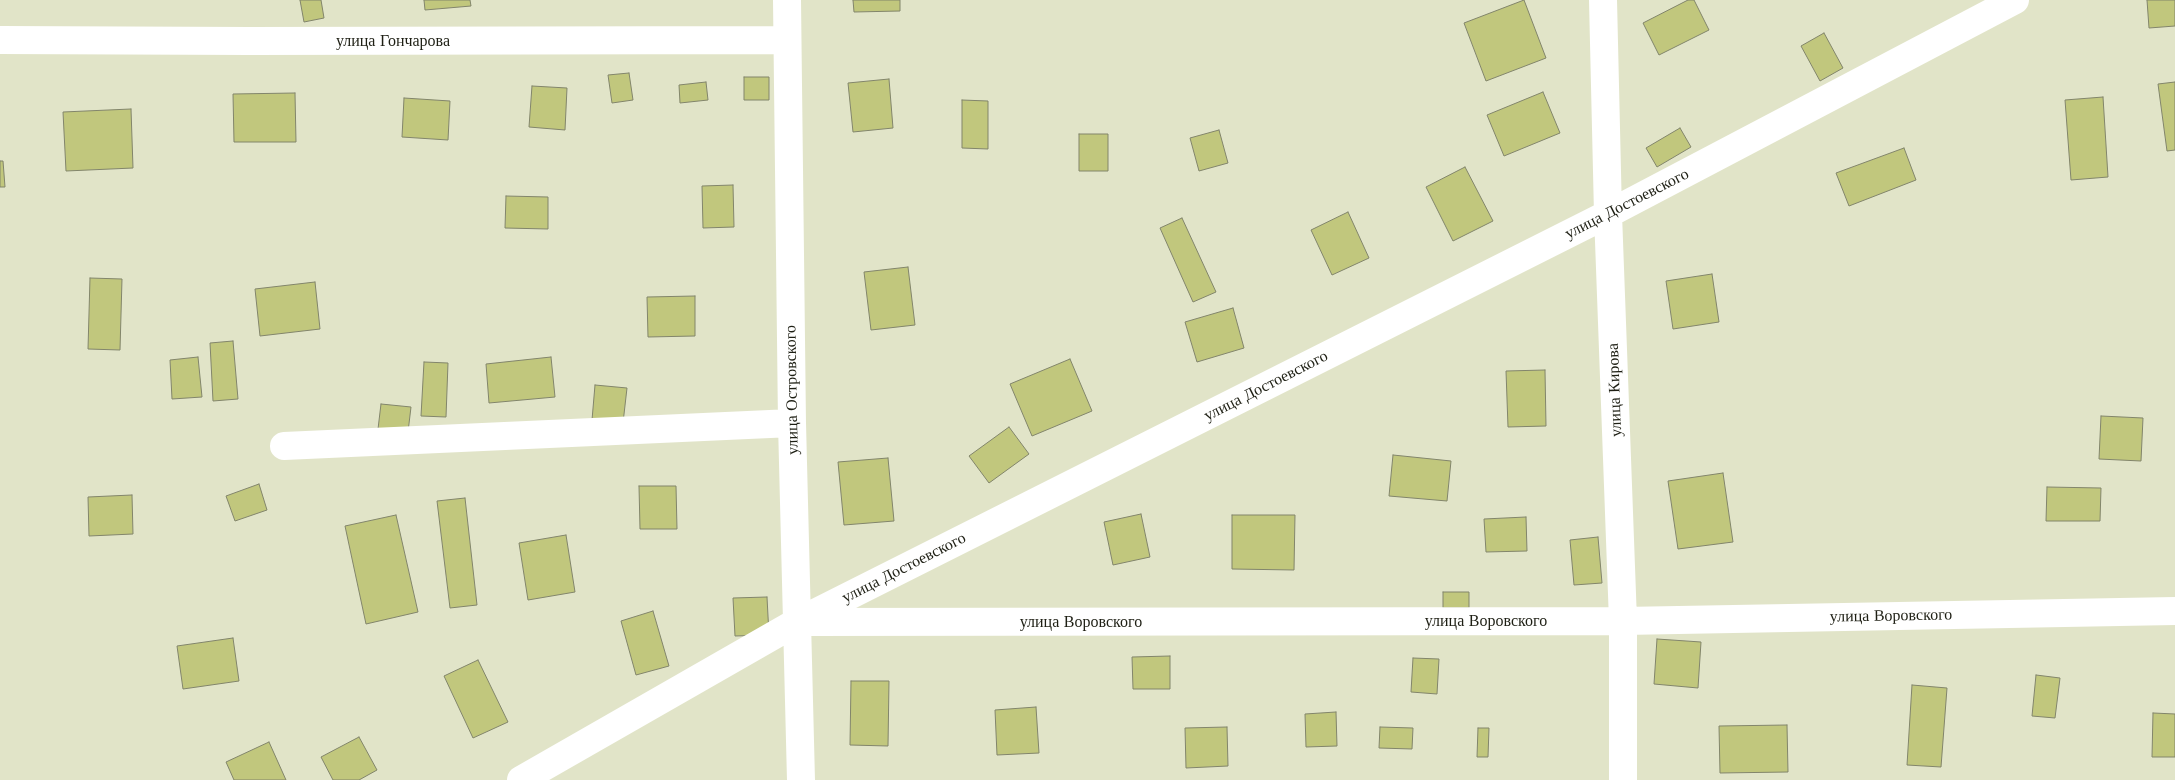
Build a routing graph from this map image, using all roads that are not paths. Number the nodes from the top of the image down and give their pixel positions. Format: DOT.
graph roads {
  1 [pos="787,0"];
  2 [pos="1603,0"];
  3 [pos="2015,0"];
  4 [pos="0,40"];
  5 [pos="787,40"];
  6 [pos="1608,214"];
  7 [pos="792,423"];
  8 [pos="284,446"];
  9 [pos="2175,611"];
  10 [pos="1623,621"];
  11 [pos="797,622"];
  12 [pos="521,780"];
  13 [pos="801,780"];
  14 [pos="1623,780"];
  1 -- 5 [label="street, улица Островского"];
  2 -- 6 [label="street, улица Кирова"];
  3 -- 6 [label="street, улица Достоевского"];
  4 -- 5 [label="street, улица Гончарова"];
  5 -- 7 [label="street, улица Островского"];
  6 -- 10 [label="street, улица Кирова"];
  6 -- 11 [label="street, улица Достоевского"];
  7 -- 8 [label="street"];
  7 -- 11 [label="street, улица Островского"];
  9 -- 10 [label="street, улица Воровского"];
  10 -- 11 [label="street, улица Воровского"];
  10 -- 14 [label="street, улица Кирова"];
  11 -- 12 [label="street, улица Достоевского"];
  11 -- 13 [label="street, улица Островского"];
}
